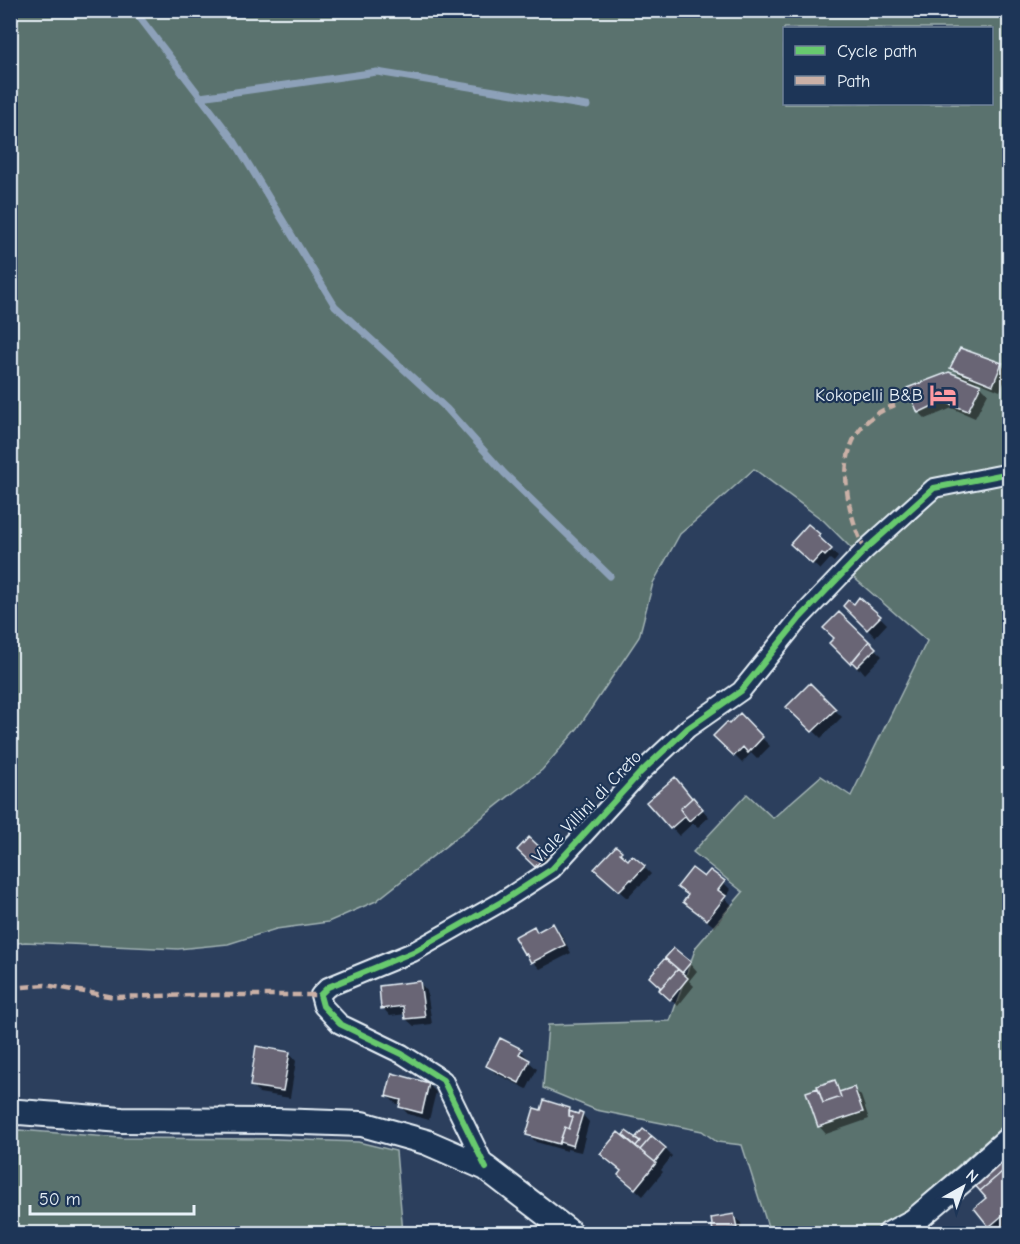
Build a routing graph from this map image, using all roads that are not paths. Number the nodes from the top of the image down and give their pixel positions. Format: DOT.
graph roads {
  1 [pos="1010,472"];
  2 [pos="10,1113"];
  3 [pos="1010,1138"];
  4 [pos="486,1168"];
  5 [pos="572,1233"];
  6 [pos="890,1233"];
  1 -- 4 [label="street, Viale Villini di Creto"];
  2 -- 4 [label="main road"];
  3 -- 6 [label="main road"];
  4 -- 5 [label="main road"];
}
